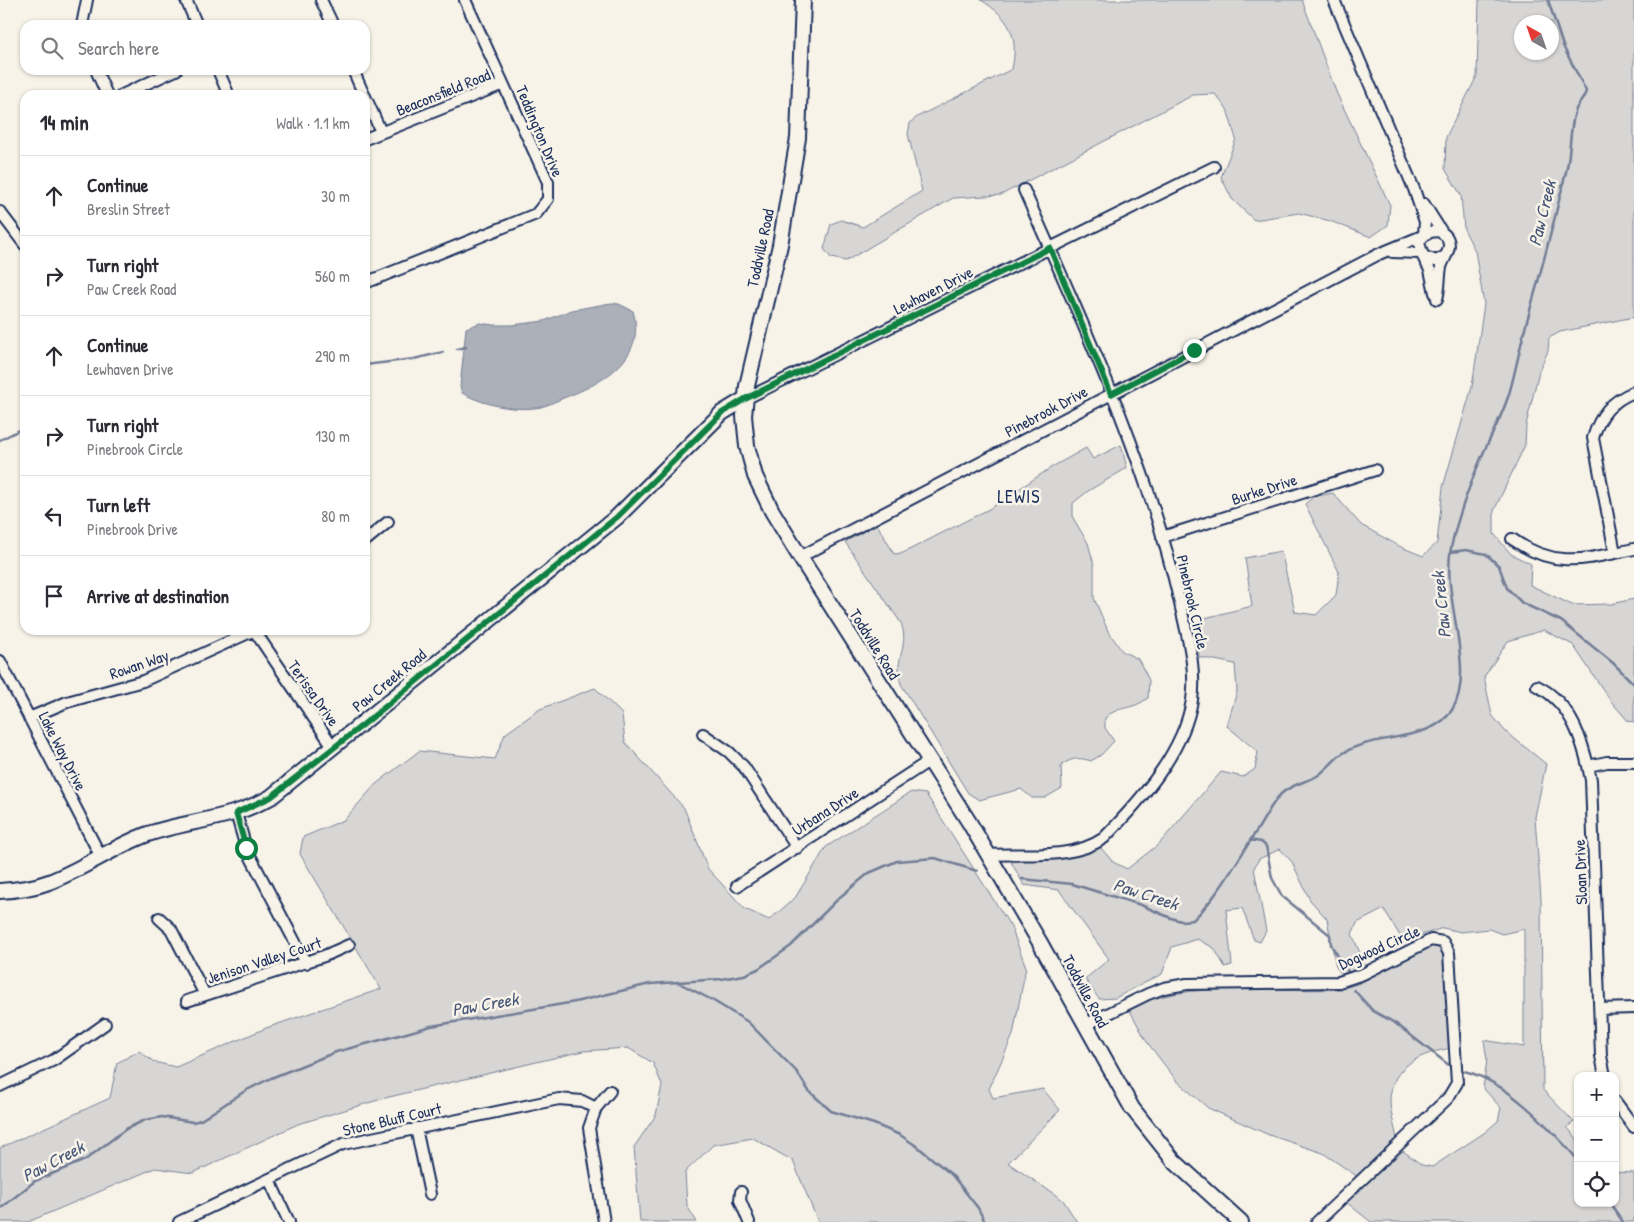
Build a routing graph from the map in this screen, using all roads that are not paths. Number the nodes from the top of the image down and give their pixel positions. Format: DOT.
graph roads {
  1 [pos="87,0"];
  2 [pos="186,0"];
  3 [pos="321,0"];
  4 [pos="465,0"];
  5 [pos="803,0"];
  6 [pos="1334,0"];
  7 [pos="83,20"];
  8 [pos="195,20"];
  9 [pos="331,20"];
  10 [pos="98,75"];
  11 [pos="165,75"];
  12 [pos="220,75"];
  13 [pos="355,75"];
  14 [pos="503,84"];
  15 [pos="105,90"];
  16 [pos="133,90"];
  17 [pos="227,90"];
  18 [pos="362,90"];
  19 [pos="370,107"];
  20 [pos="381,132"];
  21 [pos="370,137"];
  22 [pos="1214,167"];
  23 [pos="1414,189"];
  24 [pos="1024,190"];
  25 [pos="0,212"];
  26 [pos="1443,234"];
  27 [pos="1423,235"];
  28 [pos="20,238"];
  29 [pos="1050,248"];
  30 [pos="1386,252"];
  31 [pos="1422,254"];
  32 [pos="1445,256"];
  33 [pos="370,280"];
  34 [pos="1634,392"];
  35 [pos="1111,394"];
  36 [pos="745,399"];
  37 [pos="1375,470"];
  38 [pos="388,522"];
  39 [pos="370,537"];
  40 [pos="1162,538"];
  41 [pos="1512,539"];
  42 [pos="1634,549"];
  43 [pos="1616,553"];
  44 [pos="800,557"];
  45 [pos="244,635"];
  46 [pos="258,635"];
  47 [pos="0,661"];
  48 [pos="1537,686"];
  49 [pos="30,718"];
  50 [pos="703,734"];
  51 [pos="334,748"];
  52 [pos="929,761"];
  53 [pos="1634,762"];
  54 [pos="1588,766"];
  55 [pos="236,813"];
  56 [pos="796,848"];
  57 [pos="100,855"];
  58 [pos="988,855"];
  59 [pos="737,886"];
  60 [pos="0,891"];
  61 [pos="159,918"];
  62 [pos="349,945"];
  63 [pos="306,962"];
  64 [pos="205,995"];
  65 [pos="187,1001"];
  66 [pos="1634,1008"];
  67 [pos="1600,1009"];
  68 [pos="105,1024"];
  69 [pos="1085,1024"];
  70 [pos="1604,1072"];
  71 [pos="0,1086"];
  72 [pos="610,1091"];
  73 [pos="1619,1106"];
  74 [pos="596,1108"];
  75 [pos="1634,1127"];
  76 [pos="416,1128"];
  77 [pos="269,1179"];
  78 [pos="741,1192"];
  79 [pos="430,1194"];
  80 [pos="179,1222"];
  81 [pos="289,1222"];
  82 [pos="604,1222"];
  83 [pos="749,1222"];
  84 [pos="1241,1222"];
  85 [pos="1317,1222"];
  1 -- 7 [label="street"];
  2 -- 8 [label="street"];
  3 -- 9 [label="street"];
  4 -- 14 [label="street, Teddington Drive"];
  5 -- 36 [label="street, Toddville Road"];
  6 -- 23 [label="street"];
  10 -- 15 [label="street"];
  11 -- 16 [label="street"];
  12 -- 17 [label="street"];
  13 -- 18 [label="street"];
  14 -- 20 [label="street, Beaconsfield Road"];
  14 -- 33 [label="street, Teddington Drive"];
  19 -- 20 [label="street"];
  20 -- 21 [label="street, Beaconsfield Road"];
  22 -- 29 [label="street, Lewhaven Drive"];
  23 -- 26 [label="street"];
  23 -- 27 [label="street"];
  24 -- 29 [label="street, Pinebrook Circle"];
  25 -- 28 [label="street"];
  26 -- 27 [label="street"];
  26 -- 32 [label="street"];
  27 -- 30 [label="street, Pinebrook Drive"];
  27 -- 31 [label="street"];
  29 -- 35 [label="street, Pinebrook Circle"];
  29 -- 36 [label="street, Lewhaven Drive"];
  30 -- 31 [label="street, Pinebrook Drive"];
  30 -- 35 [label="street, Pinebrook Drive"];
  31 -- 32 [label="street"];
  31 -- 32 [label="street"];
  34 -- 43 [label="street"];
  35 -- 40 [label="street, Pinebrook Circle"];
  35 -- 44 [label="street, Pinebrook Drive"];
  36 -- 44 [label="street, Toddville Road"];
  36 -- 51 [label="street, Paw Creek Road"];
  37 -- 40 [label="street, Burke Drive"];
  38 -- 39 [label="street"];
  40 -- 58 [label="street, Pinebrook Circle"];
  41 -- 43 [label="street"];
  42 -- 43 [label="street"];
  44 -- 52 [label="street, Toddville Road"];
  45 -- 49 [label="street, Rowan Way"];
  46 -- 51 [label="street, Terissa Drive"];
  47 -- 49 [label="street, Lake Way Drive"];
  48 -- 54 [label="street, Sloan Drive"];
  49 -- 57 [label="street, Lake Way Drive"];
  50 -- 56 [label="street"];
  51 -- 55 [label="street, Paw Creek Road"];
  52 -- 56 [label="street, Urbana Drive"];
  52 -- 58 [label="street, Toddville Road"];
  53 -- 54 [label="street"];
  54 -- 67 [label="street, Sloan Drive"];
  55 -- 57 [label="street, Paw Creek Road"];
  55 -- 63 [label="street"];
  56 -- 59 [label="street, Urbana Drive"];
  57 -- 60 [label="street, Paw Creek Road"];
  58 -- 69 [label="street, Toddville Road"];
  61 -- 64 [label="street"];
  62 -- 63 [label="street, Jenison Valley Court"];
  63 -- 64 [label="street, Jenison Valley Court"];
  64 -- 65 [label="street, Jenison Valley Court"];
  66 -- 67 [label="street"];
  67 -- 70 [label="street, Sloan Drive"];
  68 -- 71 [label="street"];
  69 -- 84 [label="street, Toddville Road"];
  69 -- 85 [label="street, Dogwood Circle"];
  72 -- 74 [label="street"];
  73 -- 75 [label="street"];
  74 -- 76 [label="street, Stone Bluff Court"];
  74 -- 82 [label="street"];
  76 -- 77 [label="street, Stone Bluff Court"];
  76 -- 79 [label="street"];
  77 -- 80 [label="street, Stone Bluff Court"];
  77 -- 81 [label="street"];
  78 -- 83 [label="street"];
}
